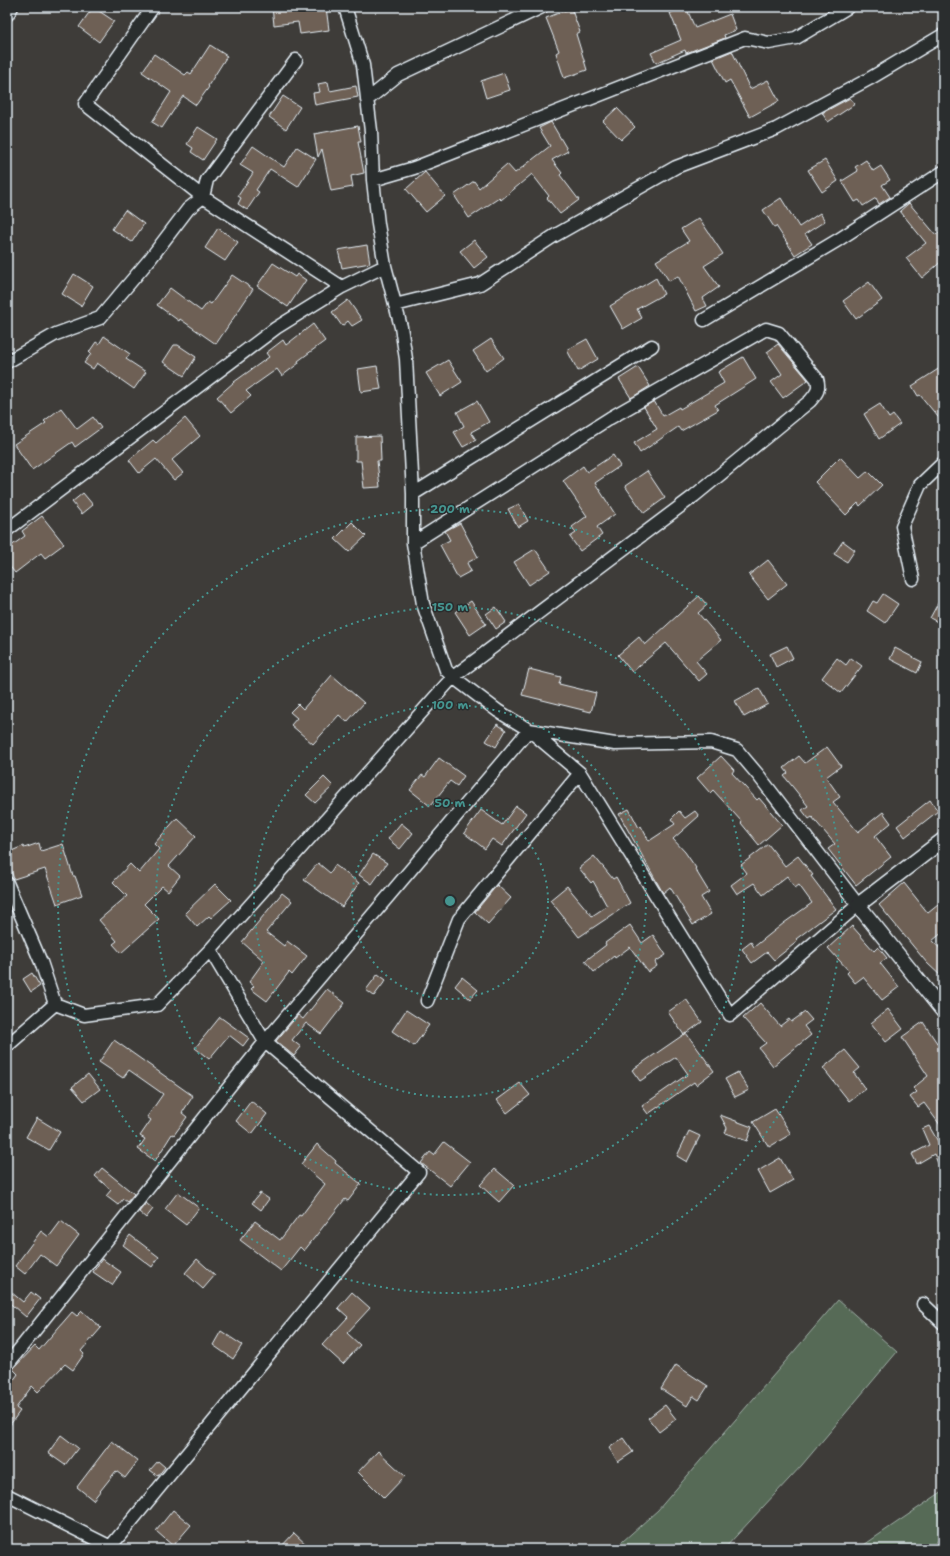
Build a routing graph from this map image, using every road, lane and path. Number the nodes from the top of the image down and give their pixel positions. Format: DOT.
graph roads {
  1 [pos="12,7"];
  2 [pos="153,7"];
  3 [pos="345,7"];
  4 [pos="542,7"];
  5 [pos="848,7"];
  6 [pos="7,15"];
  7 [pos="943,34"];
  8 [pos="296,60"];
  9 [pos="367,100"];
  10 [pos="943,172"];
  11 [pos="373,180"];
  12 [pos="203,197"];
  13 [pos="385,266"];
  14 [pos="342,287"];
  15 [pos="395,305"];
  16 [pos="704,320"];
  17 [pos="652,346"];
  18 [pos="7,362"];
  19 [pos="943,463"];
  20 [pos="413,494"];
  21 [pos="7,530"];
  22 [pos="413,543"];
  23 [pos="913,578"];
  24 [pos="453,677"];
  25 [pos="529,730"];
  26 [pos="580,773"];
  27 [pos="943,840"];
  28 [pos="7,883"];
  29 [pos="858,905"];
  30 [pos="210,950"];
  31 [pos="426,1001"];
  32 [pos="55,1004"];
  33 [pos="943,1011"];
  34 [pos="265,1042"];
  35 [pos="7,1046"];
  36 [pos="923,1304"];
  37 [pos="943,1323"];
  38 [pos="7,1365"];
  39 [pos="7,1495"];
  40 [pos="113,1548"];
  1 -- 6 [label="street"];
  2 -- 12 [label="street"];
  3 -- 9 [label="street"];
  4 -- 9 [label="street"];
  5 -- 11 [label="street"];
  7 -- 15 [label="street"];
  8 -- 12 [label="street"];
  9 -- 11 [label="street"];
  10 -- 16 [label="street"];
  11 -- 13 [label="street"];
  12 -- 14 [label="street"];
  12 -- 18 [label="street"];
  13 -- 14 [label="street"];
  13 -- 15 [label="street"];
  14 -- 21 [label="street"];
  15 -- 20 [label="street"];
  17 -- 20 [label="street"];
  19 -- 23 [label="street"];
  20 -- 22 [label="street"];
  22 -- 24 [label="street"];
  22 -- 24 [label="street"];
  24 -- 25 [label="street"];
  24 -- 30 [label="street"];
  25 -- 26 [label="street"];
  25 -- 29 [label="street"];
  25 -- 34 [label="street"];
  26 -- 29 [label="street"];
  26 -- 31 [label="street"];
  27 -- 29 [label="street"];
  28 -- 32 [label="street"];
  29 -- 33 [label="street"];
  30 -- 32 [label="street"];
  30 -- 34 [label="street"];
  32 -- 35 [label="street"];
  34 -- 38 [label="street"];
  34 -- 40 [label="street"];
  36 -- 37 [label="street"];
  39 -- 40 [label="street"];
}
